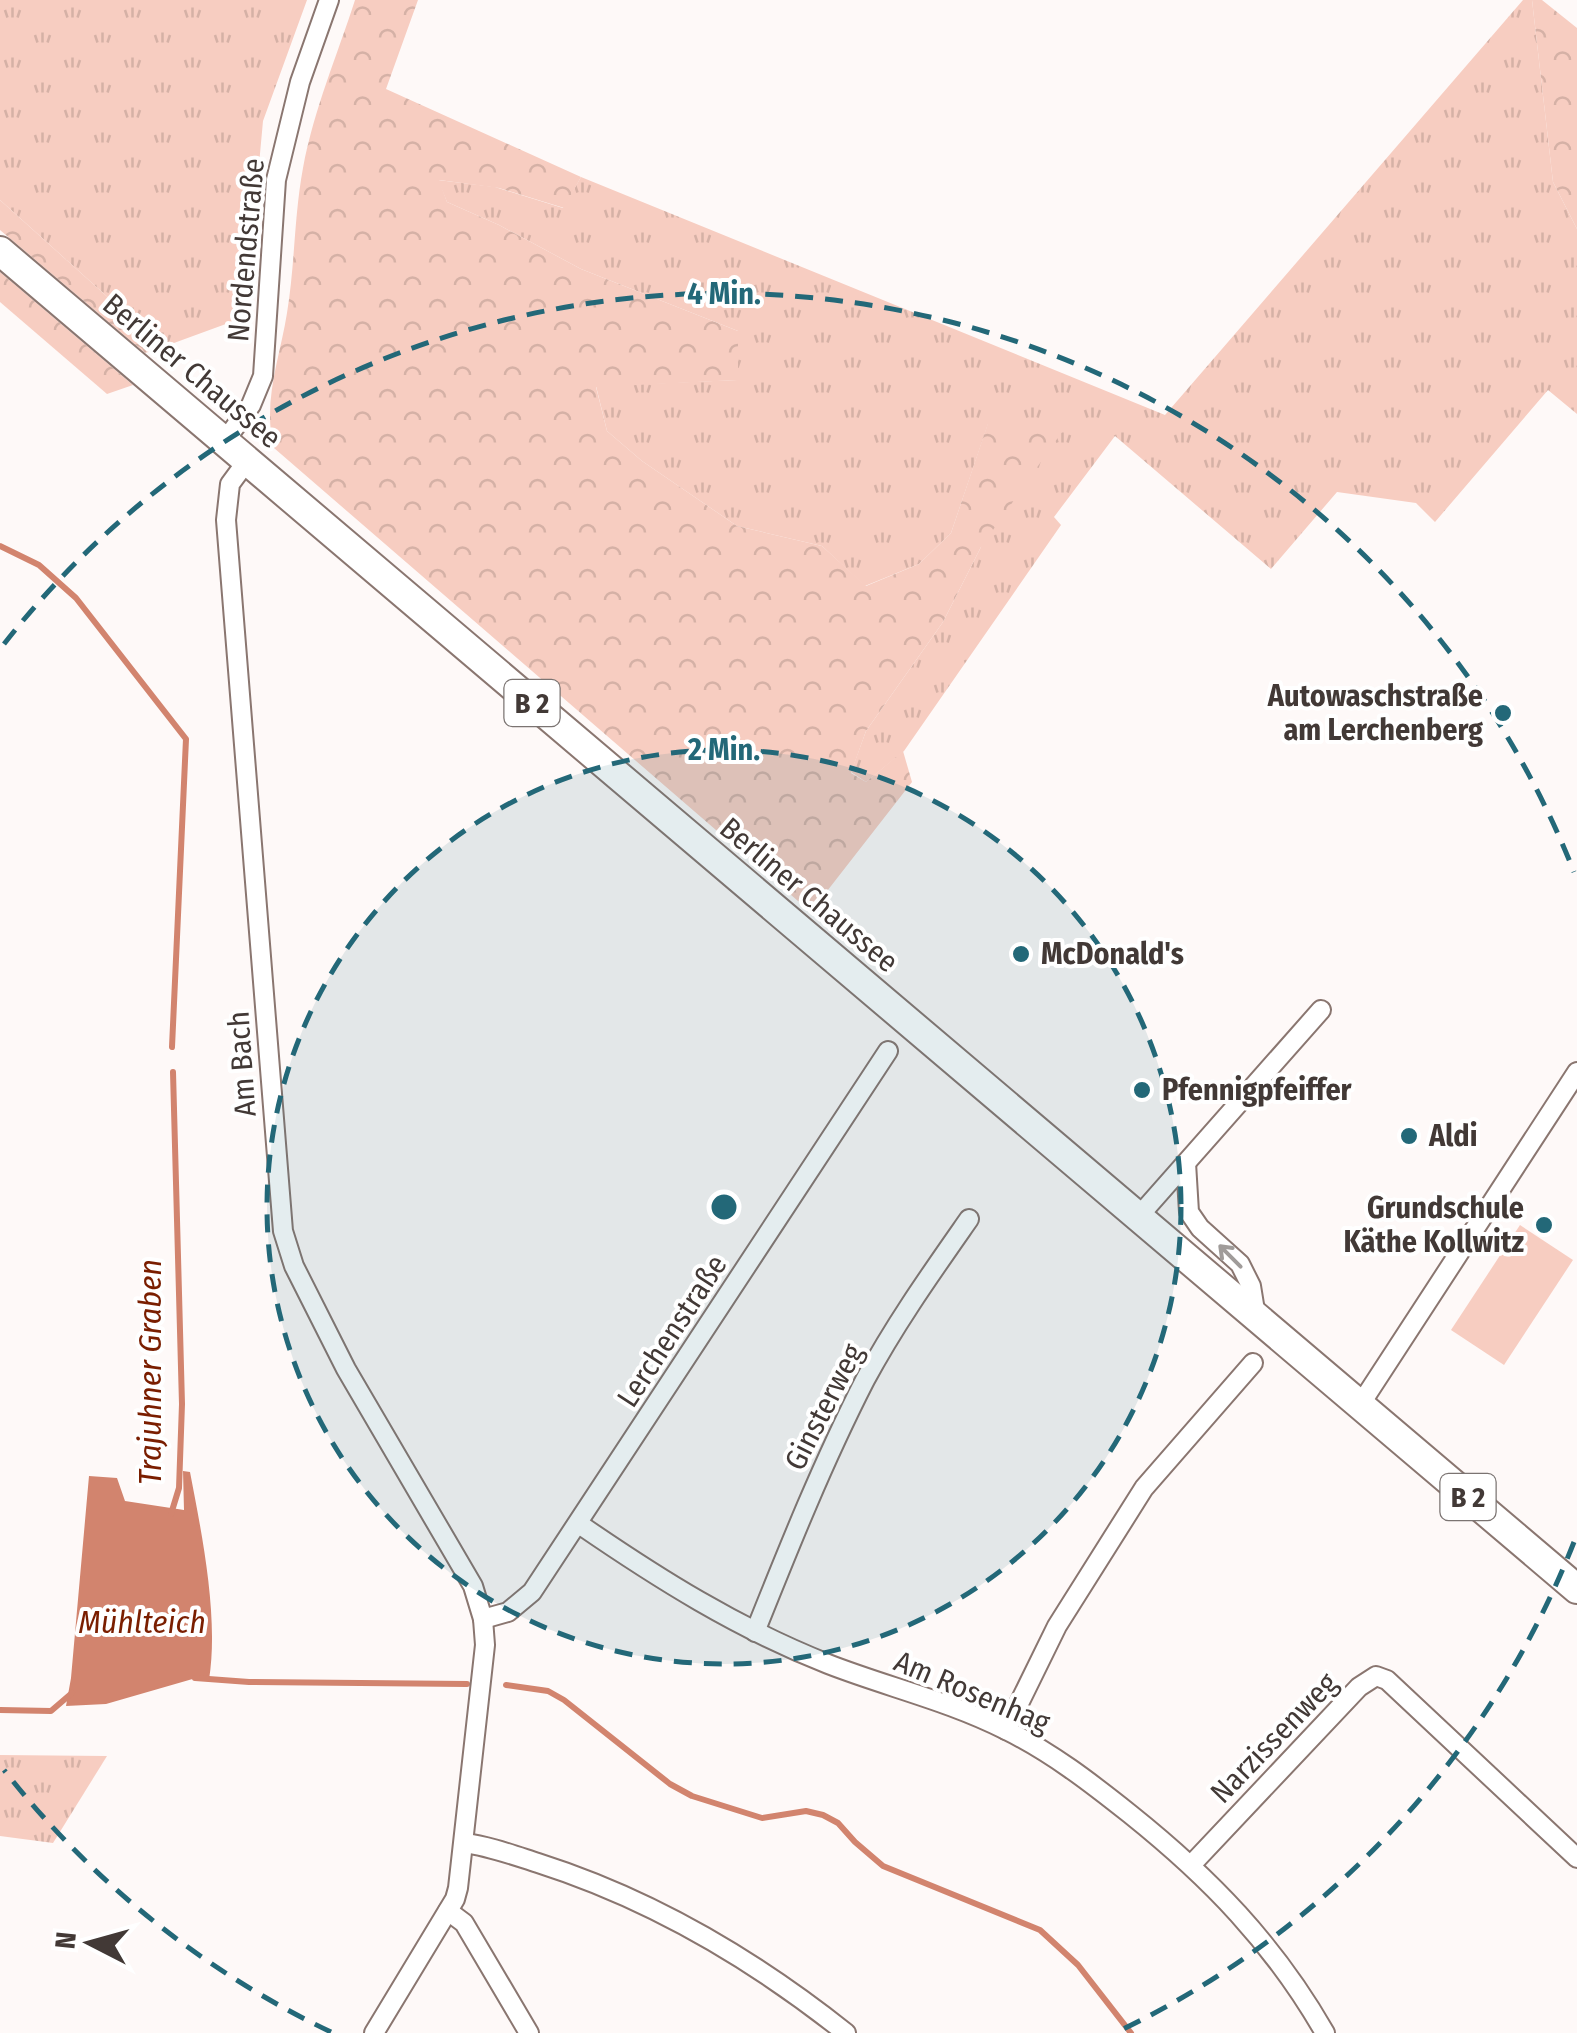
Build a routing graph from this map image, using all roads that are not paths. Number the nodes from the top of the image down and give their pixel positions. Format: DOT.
graph roads {
  1 [pos="329,0"];
  2 [pos="0,251"];
  3 [pos="224,442"];
  4 [pos="247,461"];
  5 [pos="1320,1010"];
  6 [pos="888,1051"];
  7 [pos="1577,1072"];
  8 [pos="1186,1164"];
  9 [pos="1140,1216"];
  10 [pos="968,1220"];
  11 [pos="1256,1317"];
  12 [pos="1254,1364"];
  13 [pos="1360,1404"];
  14 [pos="578,1524"];
  15 [pos="1577,1589"];
  16 [pos="483,1620"];
  17 [pos="755,1632"];
  18 [pos="1006,1730"];
  19 [pos="464,1843"];
  20 [pos="1577,1858"];
  21 [pos="1192,1864"];
  22 [pos="448,1911"];
  23 [pos="374,2033"];
  24 [pos="529,2033"];
  25 [pos="846,2033"];
  26 [pos="1325,2033"];
  1 -- 3 [label="street, Nordendstraße"];
  2 -- 3 [label="main road, Berliner Chaussee / B 2"];
  3 -- 4 [label="main road, Berliner Chaussee / B 2"];
  4 -- 9 [label="main road, Berliner Chaussee / B 2"];
  4 -- 16 [label="street, Am Bach"];
  5 -- 8 [label="street"];
  6 -- 14 [label="street, Lerchenstraße"];
  7 -- 13 [label="street"];
  8 -- 9 [label="street"];
  11 -- 8 [label="street, one-way"];
  9 -- 11 [label="main road, Berliner Chaussee / B 2"];
  10 -- 17 [label="street, Ginsterweg"];
  11 -- 13 [label="main road, Berliner Chaussee / B 2"];
  12 -- 18 [label="street"];
  13 -- 15 [label="main road, Berliner Chaussee / B 2"];
  14 -- 16 [label="street, Lerchenstraße"];
  14 -- 17 [label="street, Am Rosenhag"];
  16 -- 19 [label="street, Am Bach"];
  17 -- 18 [label="street, Am Rosenhag"];
  18 -- 21 [label="street, Am Rosenhag"];
  19 -- 22 [label="street, Am Bach"];
  19 -- 25 [label="street"];
  20 -- 21 [label="street, Narzissenweg"];
  21 -- 26 [label="street, Am Rosenhag"];
  22 -- 23 [label="street, Am Bach"];
  22 -- 24 [label="street"];
}
